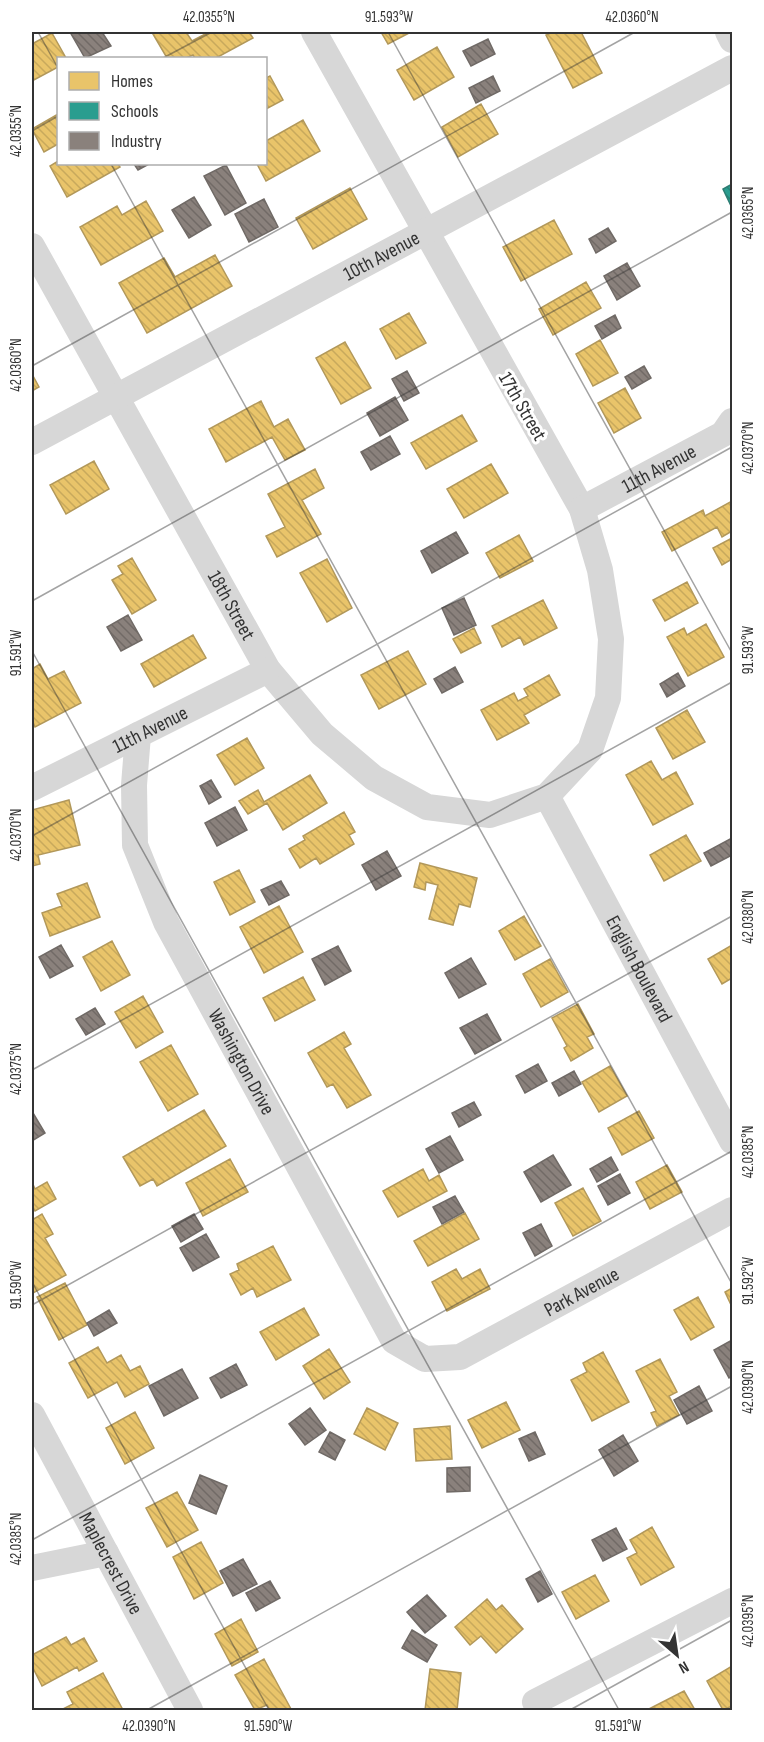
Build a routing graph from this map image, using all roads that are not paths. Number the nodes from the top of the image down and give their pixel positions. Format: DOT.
graph roads {
  1 [pos="314,32"];
  2 [pos="728,32"];
  3 [pos="732,40"];
  4 [pos="732,68"];
  5 [pos="425,232"];
  6 [pos="32,246"];
  7 [pos="118,397"];
  8 [pos="729,432"];
  9 [pos="32,442"];
  10 [pos="582,508"];
  11 [pos="268,670"];
  12 [pos="138,735"];
  13 [pos="32,788"];
  14 [pos="547,796"];
  15 [pos="732,1141"];
  16 [pos="732,1210"];
  17 [pos="426,1359"];
  18 [pos="32,1414"];
  19 [pos="106,1553"];
  20 [pos="32,1568"];
  21 [pos="732,1601"];
  22 [pos="190,1710"];
  23 [pos="539,1710"];
  1 -- 5 [label="street, 17th Street"];
  2 -- 3 [label="street"];
  4 -- 5 [label="street, 10th Avenue"];
  5 -- 7 [label="street, 10th Avenue"];
  5 -- 10 [label="street, 17th Street"];
  6 -- 7 [label="street, 18th Street"];
  7 -- 9 [label="street, 10th Avenue"];
  7 -- 11 [label="street, 18th Street"];
  8 -- 10 [label="street, 11th Avenue"];
  10 -- 14 [label="street, 17th Street"];
  11 -- 12 [label="street, 11th Avenue"];
  11 -- 14 [label="street, 18th Street"];
  12 -- 13 [label="street, 11th Avenue"];
  12 -- 17 [label="street, Washington Drive"];
  14 -- 15 [label="street, English Boulevard"];
  16 -- 17 [label="street, Park Avenue"];
  18 -- 19 [label="street, Maplecrest Drive"];
  19 -- 20 [label="street"];
  19 -- 22 [label="street, Maplecrest Drive"];
  21 -- 23 [label="street"];
}
